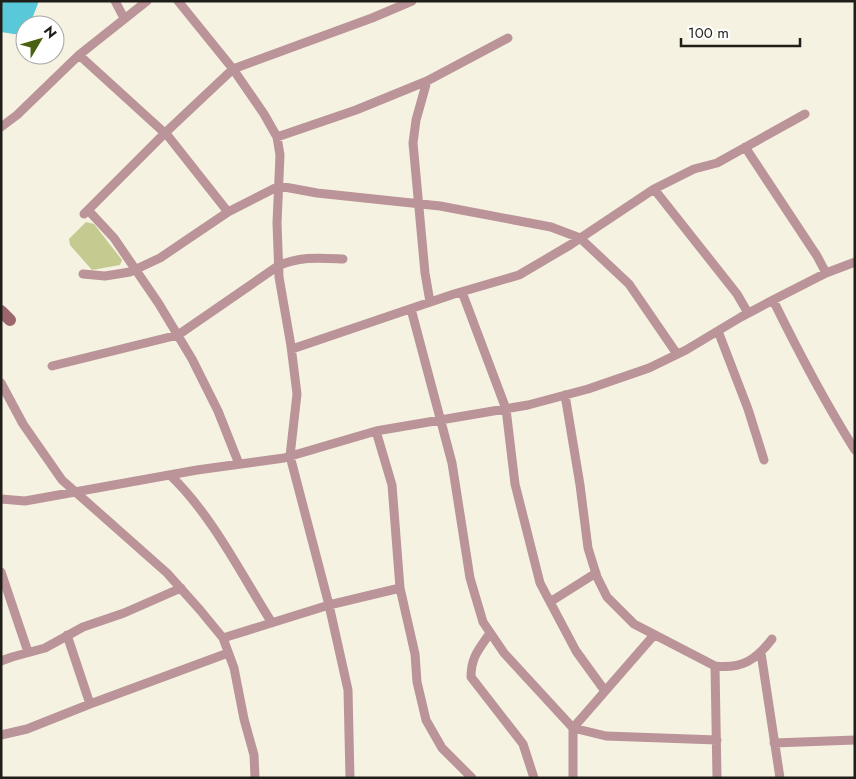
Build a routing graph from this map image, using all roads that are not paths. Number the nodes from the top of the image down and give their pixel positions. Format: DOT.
graph roads {
  1 [pos="115,1"];
  2 [pos="147,1"];
  3 [pos="178,1"];
  4 [pos="412,1"];
  5 [pos="124,18"];
  6 [pos="508,38"];
  7 [pos="78,55"];
  8 [pos="233,68"];
  9 [pos="427,81"];
  10 [pos="805,114"];
  11 [pos="1,127"];
  12 [pos="165,133"];
  13 [pos="277,137"];
  14 [pos="745,147"];
  15 [pos="279,186"];
  16 [pos="654,189"];
  17 [pos="418,204"];
  18 [pos="228,212"];
  19 [pos="580,238"];
  20 [pos="344,259"];
  21 [pos="855,262"];
  22 [pos="278,266"];
  23 [pos="136,270"];
  24 [pos="826,273"];
  25 [pos="83,274"];
  26 [pos="462,292"];
  27 [pos="773,300"];
  28 [pos="430,302"];
  29 [pos="411,309"];
  30 [pos="748,313"];
  31 [pos="718,331"];
  32 [pos="178,335"];
  33 [pos="292,349"];
  34 [pos="678,354"];
  35 [pos="52,366"];
  36 [pos="1,383"];
  37 [pos="565,395"];
  38 [pos="506,409"];
  39 [pos="440,421"];
  40 [pos="376,431"];
  41 [pos="855,450"];
  42 [pos="290,456"];
  43 [pos="764,460"];
  44 [pos="239,464"];
  45 [pos="170,475"];
  46 [pos="75,492"];
  47 [pos="1,499"];
  48 [pos="1,572"];
  49 [pos="596,573"];
  50 [pos="181,588"];
  51 [pos="400,588"];
  52 [pos="550,602"];
  53 [pos="329,605"];
  54 [pos="272,623"];
  55 [pos="490,633"];
  56 [pos="654,635"];
  57 [pos="67,636"];
  58 [pos="223,638"];
  59 [pos="772,639"];
  60 [pos="28,652"];
  61 [pos="761,652"];
  62 [pos="228,653"];
  63 [pos="1,661"];
  64 [pos="715,666"];
  65 [pos="605,691"];
  66 [pos="90,704"];
  67 [pos="573,728"];
  68 [pos="1,735"];
  69 [pos="717,740"];
  70 [pos="855,740"];
  71 [pos="774,742"];
  72 [pos="255,778"];
  73 [pos="350,778"];
  74 [pos="472,778"];
  75 [pos="534,778"];
  76 [pos="574,778"];
  77 [pos="717,778"];
  78 [pos="780,778"];
  1 -- 5 [label="street"];
  2 -- 5 [label="street"];
  3 -- 8 [label="street"];
  4 -- 8 [label="street"];
  5 -- 7 [label="street"];
  6 -- 9 [label="street"];
  7 -- 11 [label="street"];
  7 -- 12 [label="street"];
  8 -- 12 [label="street"];
  8 -- 13 [label="street"];
  9 -- 13 [label="street"];
  9 -- 17 [label="street"];
  10 -- 14 [label="street"];
  12 -- 18 [label="street"];
  12 -- 23 [label="street"];
  13 -- 15 [label="street"];
  14 -- 16 [label="street"];
  14 -- 24 [label="street"];
  15 -- 17 [label="street"];
  15 -- 18 [label="street"];
  15 -- 22 [label="street"];
  16 -- 19 [label="street"];
  16 -- 30 [label="street"];
  17 -- 19 [label="street"];
  17 -- 28 [label="street"];
  18 -- 23 [label="street"];
  19 -- 26 [label="street"];
  19 -- 34 [label="street"];
  20 -- 22 [label="street"];
  21 -- 24 [label="street"];
  22 -- 32 [label="street"];
  22 -- 33 [label="street"];
  23 -- 25 [label="street"];
  23 -- 32 [label="street"];
  24 -- 27 [label="street"];
  26 -- 28 [label="street"];
  26 -- 38 [label="street"];
  27 -- 30 [label="street"];
  27 -- 41 [label="street"];
  28 -- 29 [label="street"];
  29 -- 33 [label="street"];
  29 -- 39 [label="street"];
  30 -- 31 [label="street"];
  31 -- 34 [label="street"];
  31 -- 43 [label="street"];
  32 -- 35 [label="street"];
  32 -- 44 [label="street"];
  33 -- 42 [label="street"];
  34 -- 37 [label="street"];
  36 -- 46 [label="street"];
  37 -- 38 [label="street"];
  37 -- 49 [label="street"];
  38 -- 39 [label="street"];
  38 -- 52 [label="street"];
  39 -- 40 [label="street"];
  39 -- 55 [label="street"];
  40 -- 42 [label="street"];
  40 -- 51 [label="street"];
  42 -- 44 [label="street"];
  42 -- 53 [label="street"];
  44 -- 45 [label="street"];
  45 -- 46 [label="street"];
  45 -- 54 [label="street"];
  46 -- 47 [label="street"];
  46 -- 50 [label="street"];
  48 -- 60 [label="street"];
  49 -- 52 [label="street"];
  49 -- 56 [label="street"];
  50 -- 57 [label="street"];
  50 -- 58 [label="street"];
  51 -- 53 [label="street"];
  51 -- 74 [label="street"];
  52 -- 65 [label="street"];
  53 -- 54 [label="street"];
  53 -- 73 [label="street"];
  54 -- 58 [label="street"];
  55 -- 67 [label="street"];
  55 -- 75 [label="street"];
  56 -- 64 [label="street"];
  56 -- 65 [label="street"];
  57 -- 60 [label="street"];
  57 -- 66 [label="street"];
  58 -- 62 [label="street"];
  59 -- 61 [label="street"];
  60 -- 63 [label="street"];
  61 -- 64 [label="street"];
  61 -- 71 [label="street"];
  62 -- 66 [label="street"];
  62 -- 72 [label="street"];
  64 -- 69 [label="street"];
  65 -- 67 [label="street"];
  66 -- 68 [label="street"];
  67 -- 69 [label="street"];
  67 -- 76 [label="street"];
  69 -- 77 [label="street"];
  70 -- 71 [label="street"];
  71 -- 78 [label="street"];
}
